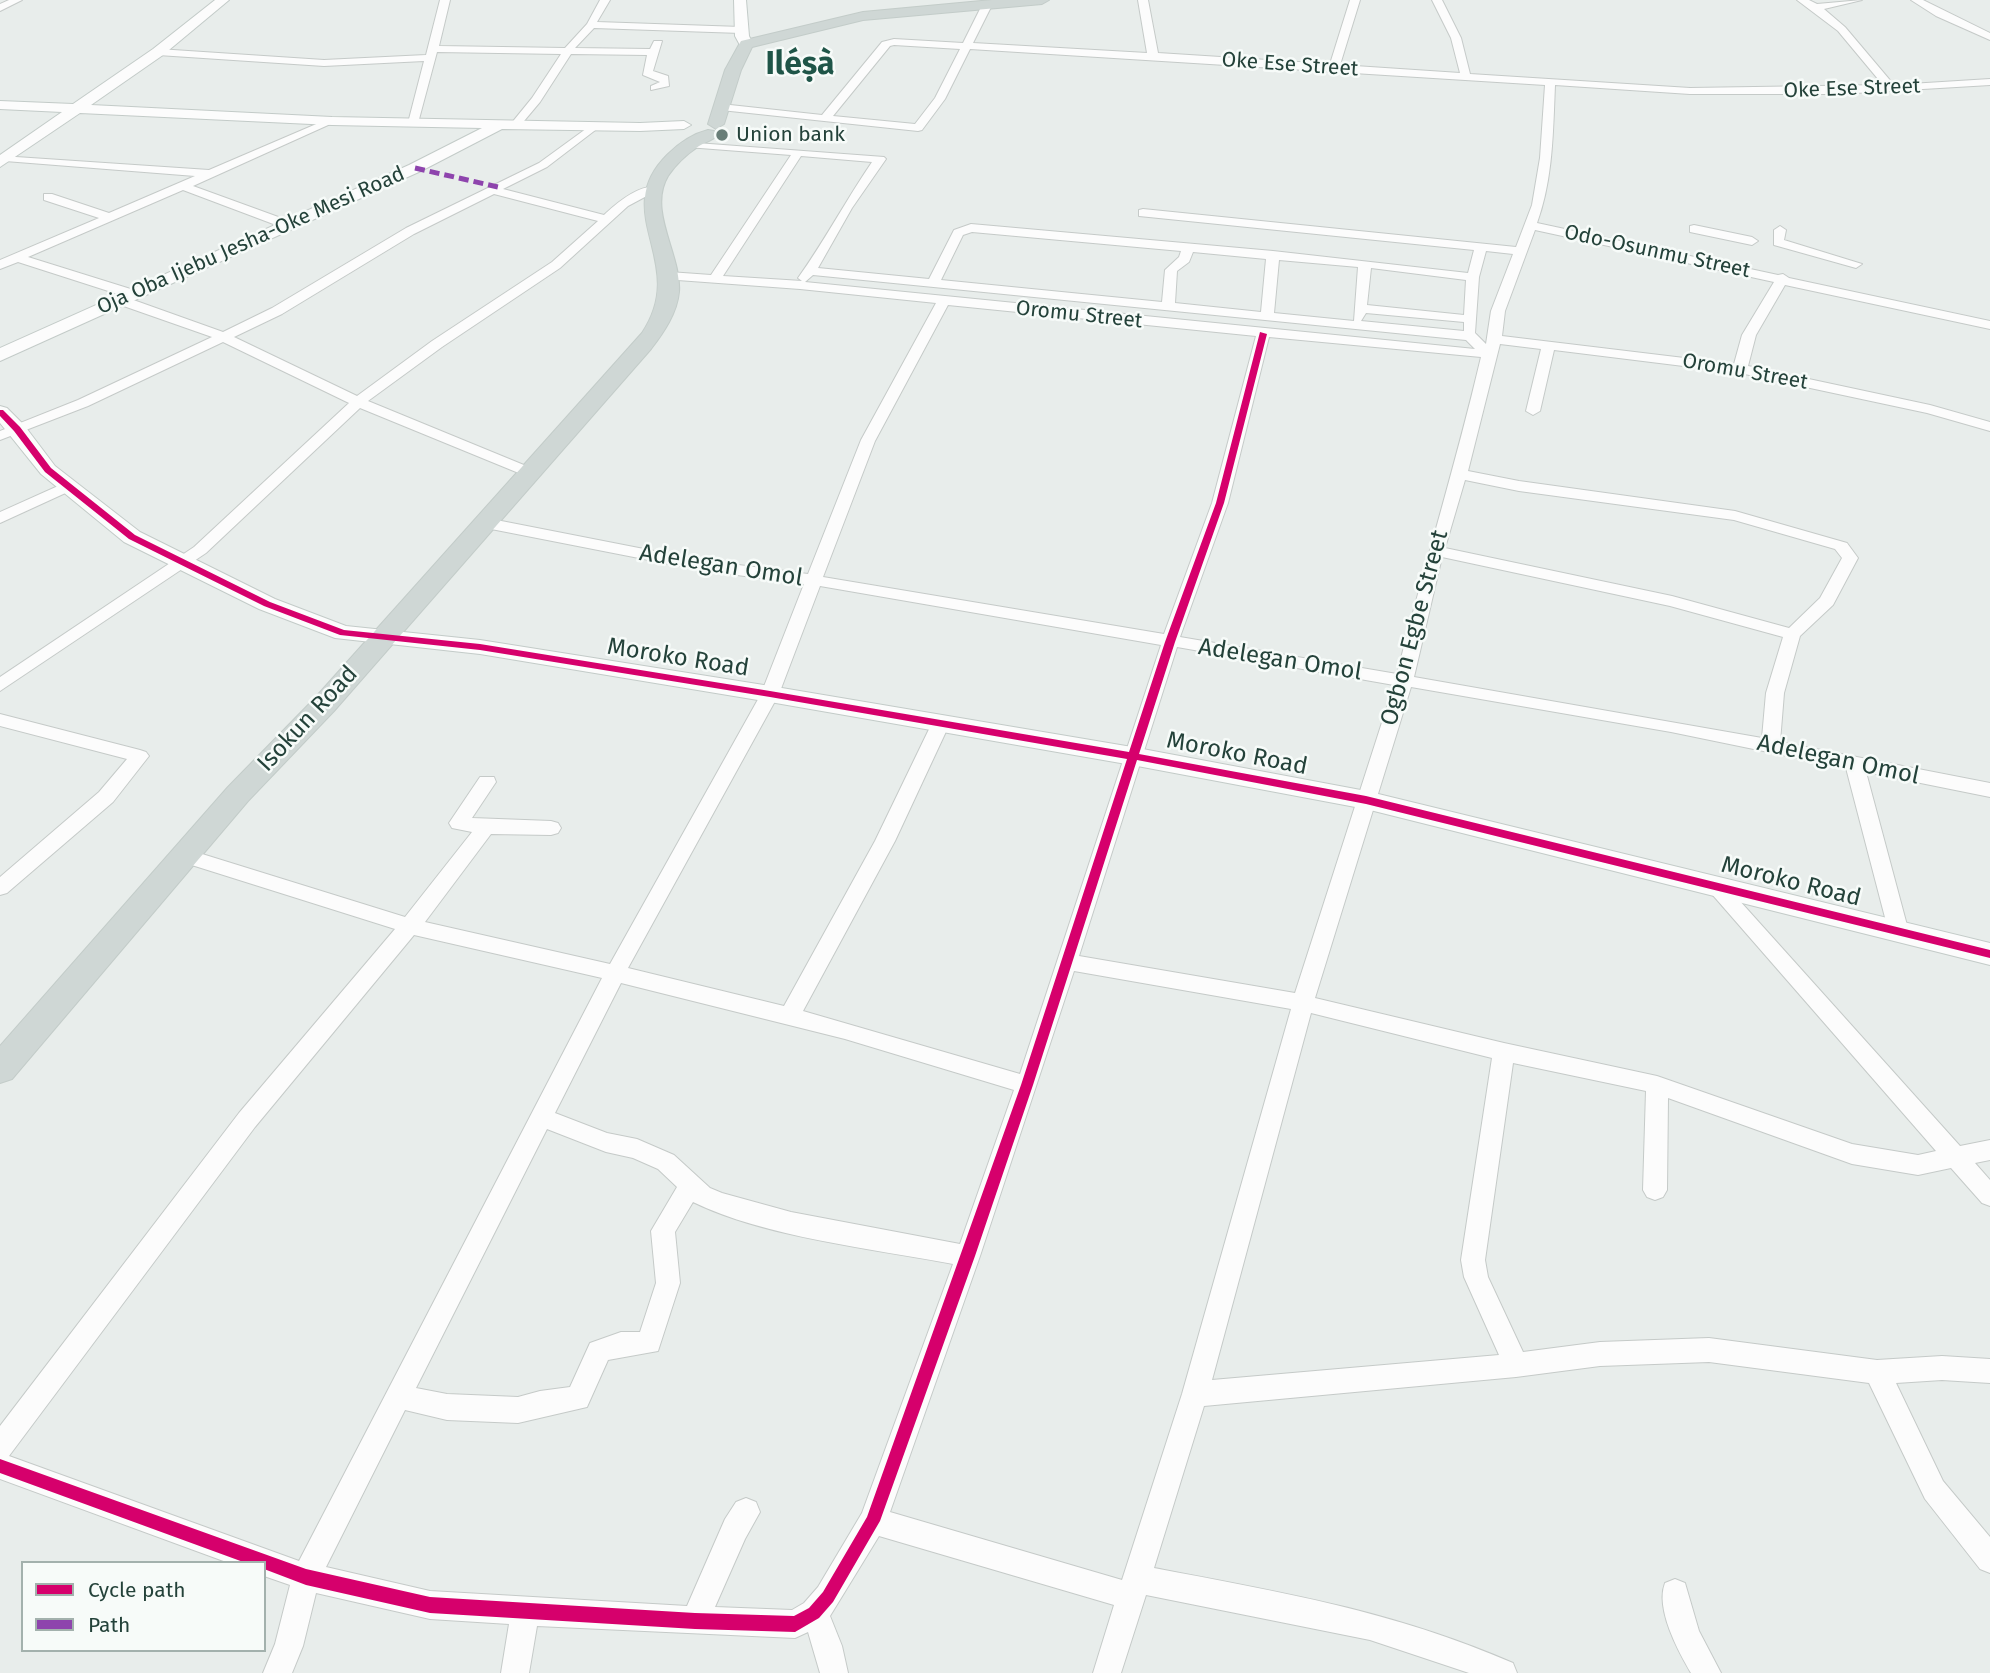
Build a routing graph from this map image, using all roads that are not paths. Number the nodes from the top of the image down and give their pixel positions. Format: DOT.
graph roads {
  1 [pos="17,0"];
  2 [pos="223,0"];
  3 [pos="445,0"];
  4 [pos="604,0"];
  5 [pos="740,0"];
  6 [pos="1042,0"];
  7 [pos="1143,0"];
  8 [pos="1355,0"];
  9 [pos="1437,0"];
  10 [pos="1802,0"];
  11 [pos="1857,0"];
  12 [pos="1916,0"];
  13 [pos="988,3"];
  14 [pos="1817,7"];
  15 [pos="0,8"];
  16 [pos="591,25"];
  17 [pos="664,29"];
  18 [pos="744,37"];
  19 [pos="1990,37"];
  20 [pos="969,46"];
  21 [pos="568,50"];
  22 [pos="158,52"];
  23 [pos="654,52"];
  24 [pos="431,53"];
  25 [pos="1153,56"];
  26 [pos="1334,68"];
  27 [pos="1465,76"];
  28 [pos="1990,82"];
  29 [pos="1550,83"];
  30 [pos="655,88"];
  31 [pos="1892,88"];
  32 [pos="0,105"];
  33 [pos="76,110"];
  34 [pos="825,118"];
  35 [pos="332,121"];
  36 [pos="412,123"];
  37 [pos="508,125"];
  38 [pos="594,126"];
  39 [pos="700,126"];
  40 [pos="640,127"];
  41 [pos="798,153"];
  42 [pos="3,160"];
  43 [pos="212,174"];
  44 [pos="185,187"];
  45 [pos="652,189"];
  46 [pos="493,190"];
  47 [pos="48,197"];
  48 [pos="1143,214"];
  49 [pos="112,218"];
  50 [pos="606,219"];
  51 [pos="288,225"];
  52 [pos="1532,226"];
  53 [pos="1694,229"];
  54 [pos="1481,246"];
  55 [pos="1188,247"];
  56 [pos="1519,251"];
  57 [pos="1273,255"];
  58 [pos="1745,255"];
  59 [pos="18,258"];
  60 [pos="1365,264"];
  61 [pos="1856,264"];
  62 [pos="0,265"];
  63 [pos="808,271"];
  64 [pos="669,276"];
  65 [pos="1473,277"];
  66 [pos="715,278"];
  67 [pos="1783,278"];
  68 [pos="933,284"];
  69 [pos="800,285"];
  70 [pos="126,297"];
  71 [pos="944,300"];
  72 [pos="1168,307"];
  73 [pos="1360,308"];
  74 [pos="1267,317"];
  75 [pos="1469,319"];
  76 [pos="1358,323"];
  77 [pos="1990,325"];
  78 [pos="1262,334"];
  79 [pos="222,336"];
  80 [pos="1470,336"];
  81 [pos="1549,344"];
  82 [pos="1491,348"];
  83 [pos="0,355"];
  84 [pos="1740,369"];
  85 [pos="358,402"];
  86 [pos="1533,411"];
  87 [pos="0,412"];
  88 [pos="1990,427"];
  89 [pos="9,432"];
  90 [pos="531,473"];
  91 [pos="1458,474"];
  92 [pos="66,487"];
  93 [pos="0,518"];
  94 [pos="486,523"];
  95 [pos="1436,551"];
  96 [pos="181,562"];
  97 [pos="813,580"];
  98 [pos="1792,634"];
  99 [pos="383,637"];
  100 [pos="1170,642"];
  101 [pos="1404,681"];
  102 [pos="0,685"];
  103 [pos="770,694"];
  104 [pos="0,720"];
  105 [pos="940,723"];
  106 [pos="1771,745"];
  107 [pos="1132,756"];
  108 [pos="1855,766"];
  109 [pos="487,782"];
  110 [pos="1990,790"];
  111 [pos="1366,800"];
  112 [pos="486,827"];
  113 [pos="551,828"];
  114 [pos="186,856"];
  115 [pos="1714,885"];
  116 [pos="0,888"];
  117 [pos="409,926"];
  118 [pos="1898,929"];
  119 [pos="1990,954"];
  120 [pos="1066,962"];
  121 [pos="615,973"];
  122 [pos="1303,1003"];
  123 [pos="789,1017"];
  124 [pos="1504,1052"];
  125 [pos="4,1059"];
  126 [pos="1657,1085"];
  127 [pos="1027,1086"];
  128 [pos="543,1118"];
  129 [pos="1990,1150"];
  130 [pos="1955,1156"];
  131 [pos="691,1185"];
  132 [pos="1655,1190"];
  133 [pos="1990,1196"];
  134 [pos="968,1256"];
  135 [pos="1516,1365"];
  136 [pos="1990,1371"];
  137 [pos="1878,1372"];
  138 [pos="1195,1394"];
  139 [pos="398,1396"];
  140 [pos="0,1447"];
  141 [pos="0,1466"];
  142 [pos="746,1512"];
  143 [pos="873,1521"];
  144 [pos="1990,1559"];
  145 [pos="262,1561"];
  146 [pos="266,1562"];
  147 [pos="306,1577"];
  148 [pos="1133,1588"];
  149 [pos="1675,1593"];
  150 [pos="526,1610"];
  151 [pos="814,1614"];
  152 [pos="695,1621"];
  153 [pos="277,1673"];
  154 [pos="515,1673"];
  155 [pos="835,1673"];
  156 [pos="1107,1673"];
  157 [pos="1503,1673"];
  158 [pos="1707,1673"];
  1 -- 15 [label="street"];
  2 -- 22 [label="street"];
  3 -- 24 [label="street"];
  4 -- 16 [label="street"];
  5 -- 18 [label="street"];
  6 -- 13 [label="main road"];
  7 -- 25 [label="street"];
  8 -- 26 [label="street"];
  9 -- 27 [label="street"];
  10 -- 14 [label="street"];
  11 -- 14 [label="street"];
  12 -- 19 [label="street"];
  13 -- 18 [label="main road"];
  13 -- 20 [label="street"];
  14 -- 31 [label="street"];
  16 -- 17 [label="street"];
  16 -- 21 [label="street"];
  17 -- 18 [label="street"];
  17 -- 23 [label="street"];
  18 -- 39 [label="main road"];
  20 -- 25 [label="street, Oke Ese Street"];
  20 -- 34 [label="street, Oke Ese Street"];
  20 -- 34 [label="street"];
  21 -- 23 [label="street"];
  21 -- 24 [label="street"];
  21 -- 37 [label="street"];
  22 -- 24 [label="street"];
  22 -- 33 [label="street"];
  23 -- 30 [label="street"];
  24 -- 36 [label="street"];
  25 -- 26 [label="street, Oke Ese Street"];
  26 -- 27 [label="street, Oke Ese Street"];
  27 -- 29 [label="street, Oke Ese Street"];
  28 -- 31 [label="street, Oke Ese Street"];
  29 -- 31 [label="street, Oke Ese Street"];
  29 -- 52 [label="street"];
  32 -- 33 [label="main road"];
  33 -- 35 [label="main road"];
  33 -- 42 [label="street"];
  34 -- 39 [label="street"];
  35 -- 36 [label="main road"];
  35 -- 43 [label="street"];
  36 -- 37 [label="main road"];
  37 -- 38 [label="main road"];
  37 -- 51 [label="main road, Oja Oba Ijebu Jesha-Oke Mesi Road"];
  38 -- 40 [label="main road"];
  38 -- 46 [label="street"];
  39 -- 40 [label="street"];
  39 -- 41 [label="street"];
  39 -- 45 [label="main road"];
  41 -- 63 [label="street"];
  41 -- 66 [label="street"];
  42 -- 43 [label="street"];
  43 -- 44 [label="street"];
  44 -- 49 [label="street"];
  44 -- 51 [label="street"];
  45 -- 50 [label="street"];
  45 -- 64 [label="main road, Isokun Road"];
  46 -- 50 [label="street"];
  46 -- 79 [label="street"];
  47 -- 49 [label="street"];
  48 -- 54 [label="street"];
  49 -- 59 [label="street"];
  50 -- 85 [label="street"];
  51 -- 70 [label="main road, Oja Oba Ijebu Jesha-Oke Mesi Road"];
  52 -- 56 [label="street"];
  52 -- 58 [label="street, Odo-Osunmu Street"];
  53 -- 58 [label="street"];
  54 -- 56 [label="street"];
  54 -- 65 [label="street"];
  55 -- 57 [label="street"];
  55 -- 68 [label="street"];
  55 -- 72 [label="street"];
  56 -- 82 [label="street"];
  57 -- 60 [label="street"];
  57 -- 74 [label="street"];
  58 -- 61 [label="street"];
  58 -- 67 [label="street, Odo-Osunmu Street"];
  59 -- 62 [label="street"];
  59 -- 70 [label="street"];
  60 -- 65 [label="street"];
  60 -- 73 [label="street"];
  63 -- 68 [label="street"];
  63 -- 69 [label="street"];
  64 -- 66 [label="street, Oromu Street"];
  64 -- 90 [label="main road, Isokun Road"];
  65 -- 75 [label="street"];
  66 -- 69 [label="street, Oromu Street"];
  67 -- 77 [label="street, Odo-Osunmu Street"];
  67 -- 84 [label="street, Odo-Osunmu Street"];
  68 -- 72 [label="street"];
  69 -- 71 [label="street, Oromu Street"];
  70 -- 79 [label="street"];
  70 -- 83 [label="main road, Oja Oba Ijebu Jesha-Oke Mesi Road"];
  71 -- 78 [label="street, Oromu Street"];
  71 -- 97 [label="street"];
  72 -- 74 [label="street"];
  73 -- 75 [label="street"];
  73 -- 76 [label="street"];
  74 -- 76 [label="street"];
  75 -- 80 [label="street"];
  76 -- 80 [label="street"];
  78 -- 82 [label="street, Oromu Street"];
  78 -- 100 [label="street"];
  79 -- 85 [label="street"];
  79 -- 89 [label="street"];
  80 -- 82 [label="street"];
  81 -- 82 [label="street, Oromu Street"];
  81 -- 84 [label="street, Oromu Street"];
  81 -- 86 [label="street"];
  82 -- 91 [label="street, Ogbon Egbe Street"];
  84 -- 88 [label="street, Oromu Street"];
  85 -- 90 [label="street"];
  85 -- 96 [label="street"];
  87 -- 89 [label="street, Moroko Road"];
  89 -- 92 [label="street, Moroko Road"];
  90 -- 94 [label="main road, Isokun Road"];
  91 -- 95 [label="street, Ogbon Egbe Street"];
  91 -- 98 [label="street"];
  92 -- 93 [label="street"];
  92 -- 96 [label="street, Moroko Road"];
  94 -- 97 [label="street, Adelegan Omol"];
  94 -- 99 [label="main road, Isokun Road"];
  95 -- 98 [label="street"];
  95 -- 101 [label="street, Ogbon Egbe Street"];
  96 -- 99 [label="street, Moroko Road"];
  96 -- 102 [label="street"];
  97 -- 100 [label="street, Adelegan Omol"];
  97 -- 103 [label="street"];
  98 -- 106 [label="street"];
  99 -- 103 [label="street, Moroko Road"];
  99 -- 114 [label="main road, Isokun Road"];
  100 -- 101 [label="street, Adelegan Omol"];
  100 -- 107 [label="street"];
  101 -- 106 [label="street, Adelegan Omol"];
  101 -- 111 [label="street, Ogbon Egbe Street"];
  103 -- 105 [label="street, Moroko Road"];
  103 -- 121 [label="street"];
  104 -- 116 [label="street"];
  105 -- 107 [label="street, Moroko Road"];
  105 -- 123 [label="street"];
  106 -- 108 [label="street, Adelegan Omol"];
  107 -- 111 [label="street, Moroko Road"];
  107 -- 120 [label="street"];
  108 -- 110 [label="street, Adelegan Omol"];
  108 -- 118 [label="street"];
  109 -- 112 [label="street"];
  111 -- 115 [label="street, Moroko Road"];
  111 -- 122 [label="street, Ogbon Egbe Street"];
  112 -- 113 [label="street"];
  112 -- 117 [label="street"];
  114 -- 117 [label="street"];
  114 -- 125 [label="main road, Isokun Road"];
  115 -- 118 [label="street, Moroko Road"];
  115 -- 130 [label="street"];
  117 -- 121 [label="street"];
  117 -- 140 [label="street"];
  118 -- 119 [label="street, Moroko Road"];
  120 -- 122 [label="street"];
  120 -- 127 [label="street"];
  121 -- 123 [label="street"];
  121 -- 128 [label="street"];
  122 -- 124 [label="street"];
  122 -- 138 [label="street, Ogbon Egbe Street"];
  123 -- 127 [label="street"];
  124 -- 126 [label="street"];
  124 -- 135 [label="street"];
  126 -- 130 [label="street"];
  126 -- 132 [label="street"];
  127 -- 134 [label="street"];
  128 -- 131 [label="street"];
  128 -- 139 [label="street"];
  129 -- 130 [label="street"];
  130 -- 133 [label="street"];
  131 -- 134 [label="street"];
  131 -- 139 [label="street"];
  134 -- 143 [label="street"];
  135 -- 137 [label="street"];
  135 -- 138 [label="street"];
  136 -- 137 [label="street"];
  137 -- 144 [label="street"];
  138 -- 148 [label="street, Ogbon Egbe Street"];
  139 -- 147 [label="street"];
  141 -- 145 [label="street"];
  142 -- 152 [label="street"];
  143 -- 148 [label="street"];
  143 -- 151 [label="street"];
  146 -- 147 [label="street"];
  147 -- 150 [label="street"];
  147 -- 153 [label="street"];
  148 -- 156 [label="street, Ogbon Egbe Street"];
  148 -- 157 [label="street"];
  149 -- 158 [label="street"];
  150 -- 152 [label="street"];
  150 -- 154 [label="street"];
  151 -- 152 [label="street"];
  151 -- 155 [label="street"];
}
